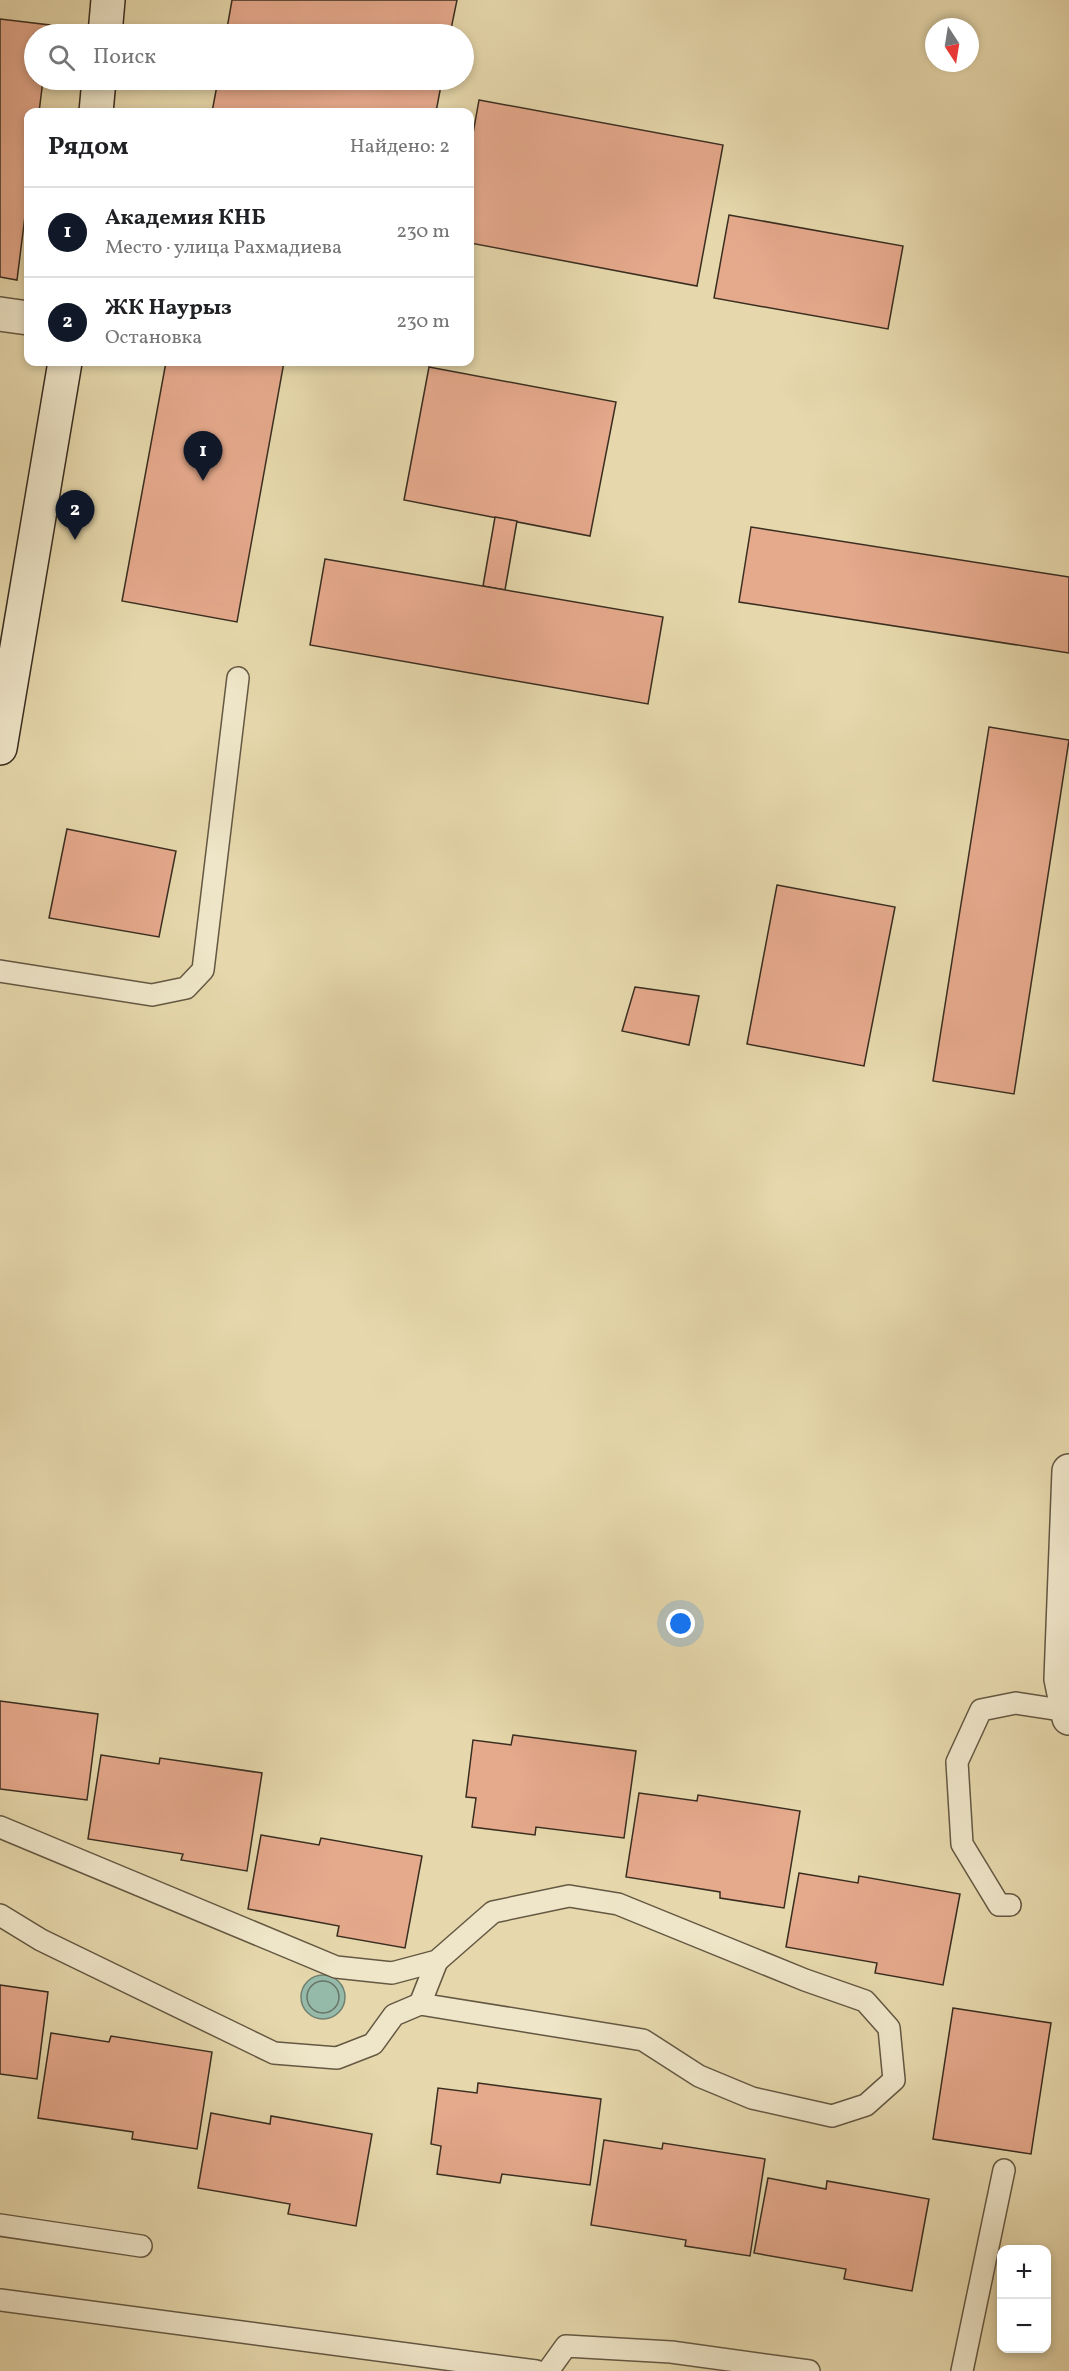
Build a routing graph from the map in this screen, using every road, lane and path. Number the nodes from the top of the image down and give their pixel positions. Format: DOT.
graph roads {
  1 [pos="108,0"];
  2 [pos="106,24"];
  3 [pos="98,90"];
  4 [pos="96,108"];
  5 [pos="0,315"];
  6 [pos="24,318"];
  7 [pos="64,366"];
  8 [pos="238,678"];
  9 [pos="0,748"];
  10 [pos="0,971"];
  11 [pos="1069,1471"];
  12 [pos="1068,1714"];
  13 [pos="0,1827"];
  14 [pos="1010,1905"];
  15 [pos="0,1915"];
  16 [pos="437,1961"];
  17 [pos="420,2004"];
  18 [pos="1004,2170"];
  19 [pos="0,2225"];
  20 [pos="141,2246"];
  21 [pos="0,2300"];
  22 [pos="536,2371"];
  23 [pos="548,2371"];
  24 [pos="809,2371"];
  25 [pos="962,2371"];
  1 -- 2 [label="street"];
  3 -- 4 [label="street"];
  5 -- 6 [label="street"];
  7 -- 9 [label="street"];
  8 -- 10 [label="lane"];
  11 -- 12 [label="street"];
  12 -- 14 [label="lane"];
  13 -- 16 [label="lane"];
  15 -- 17 [label="lane"];
  16 -- 17 [label="lane"];
  16 -- 17 [label="lane"];
  18 -- 25 [label="lane"];
  19 -- 20 [label="lane"];
  21 -- 22 [label="lane"];
  23 -- 24 [label="lane"];
}
